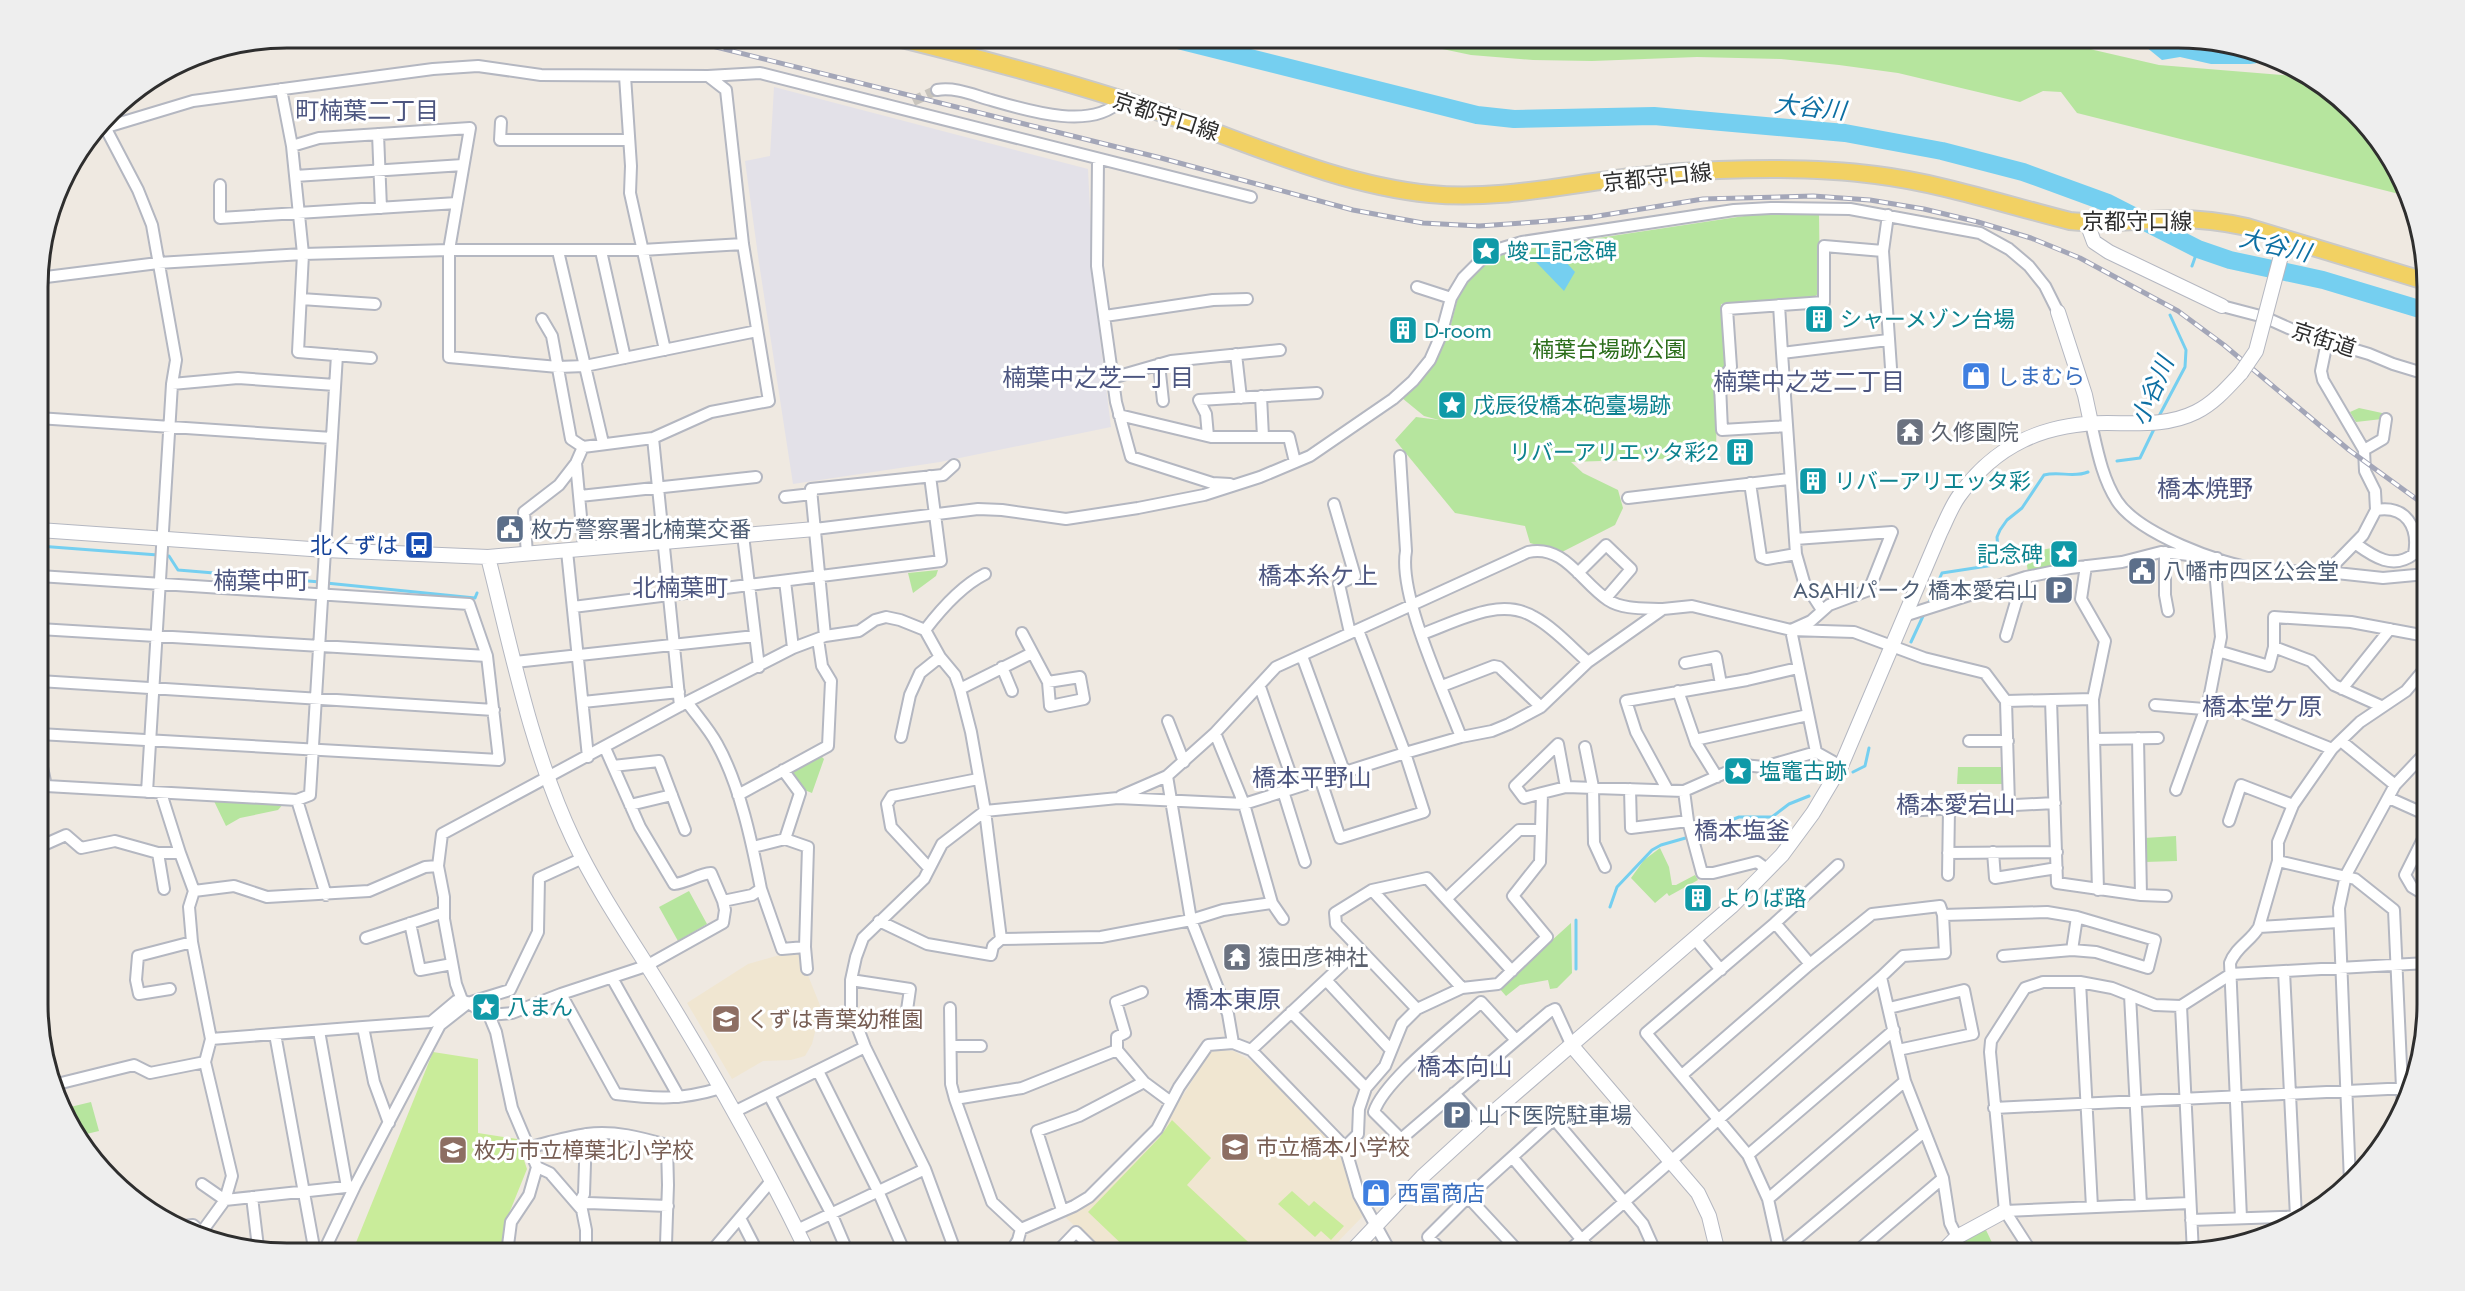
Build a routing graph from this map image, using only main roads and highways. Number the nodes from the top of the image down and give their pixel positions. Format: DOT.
graph roads {
  1 [pos="940,48"];
  2 [pos="2416,279"];
  1 -- 2 [label="main road, 京都守口線"];
}
